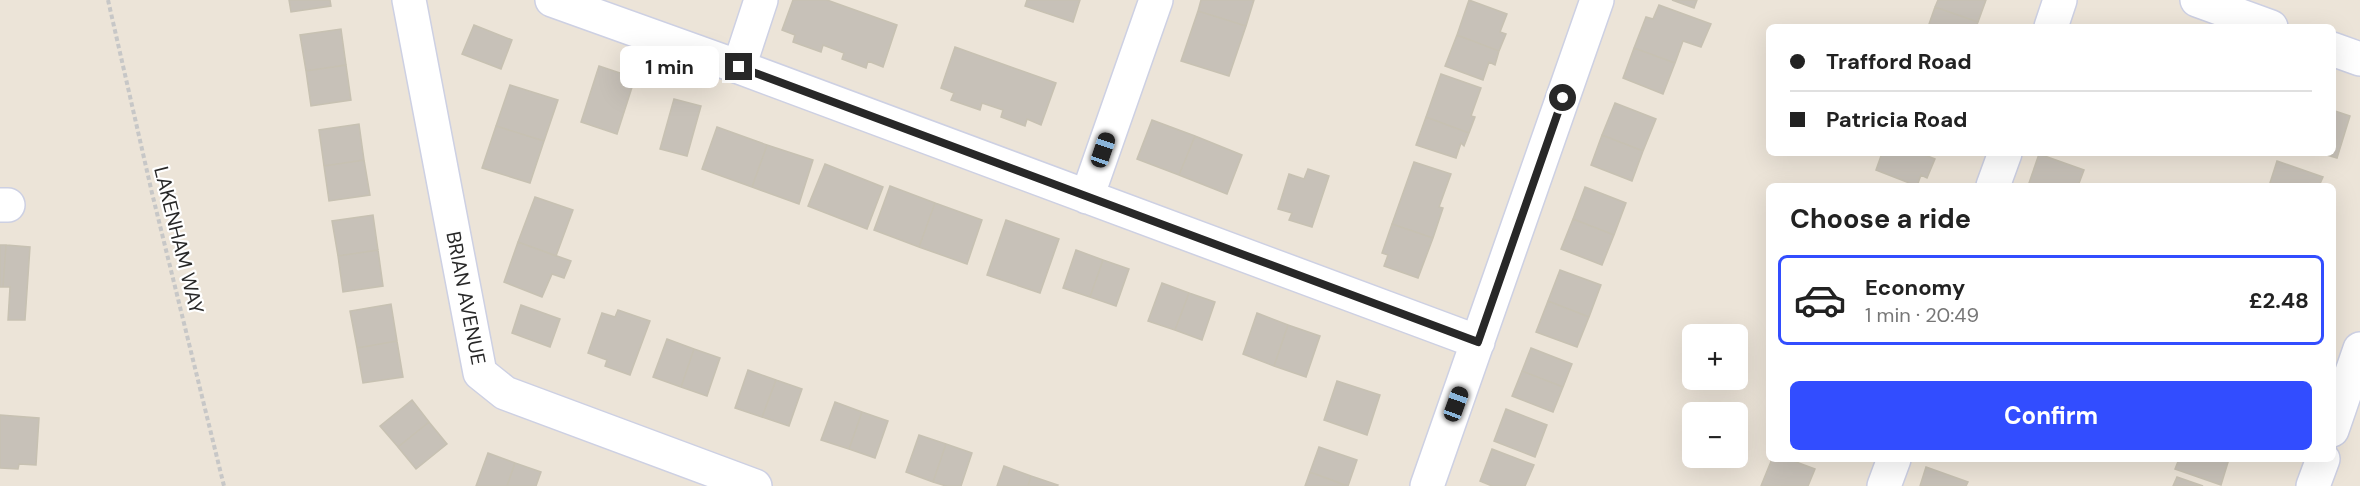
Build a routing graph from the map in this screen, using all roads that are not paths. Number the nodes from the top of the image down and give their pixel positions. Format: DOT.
graph roads {
  1 [pos="409,0"];
  2 [pos="552,0"];
  3 [pos="761,0"];
  4 [pos="1156,0"];
  5 [pos="1597,0"];
  6 [pos="2060,0"];
  7 [pos="2197,0"];
  8 [pos="2052,24"];
  9 [pos="2263,24"];
  10 [pos="2336,50"];
  11 [pos="2360,59"];
  12 [pos="739,67"];
  13 [pos="2004,156"];
  14 [pos="1994,183"];
  15 [pos="1087,197"];
  16 [pos="1478,342"];
  17 [pos="2360,349"];
  18 [pos="2336,418"];
  19 [pos="1893,462"];
  20 [pos="2321,462"];
  21 [pos="755,486"];
  22 [pos="1426,486"];
  23 [pos="1884,486"];
  24 [pos="2313,486"];
  1 -- 21 [label="street, BRIAN AVENUE"];
  2 -- 12 [label="street"];
  3 -- 12 [label="street"];
  4 -- 15 [label="street"];
  5 -- 16 [label="street"];
  6 -- 8 [label="street"];
  7 -- 9 [label="street"];
  10 -- 11 [label="street"];
  12 -- 15 [label="street"];
  13 -- 14 [label="street"];
  15 -- 16 [label="street"];
  16 -- 22 [label="street"];
  17 -- 18 [label="street"];
  19 -- 23 [label="street"];
  20 -- 24 [label="street"];
}
